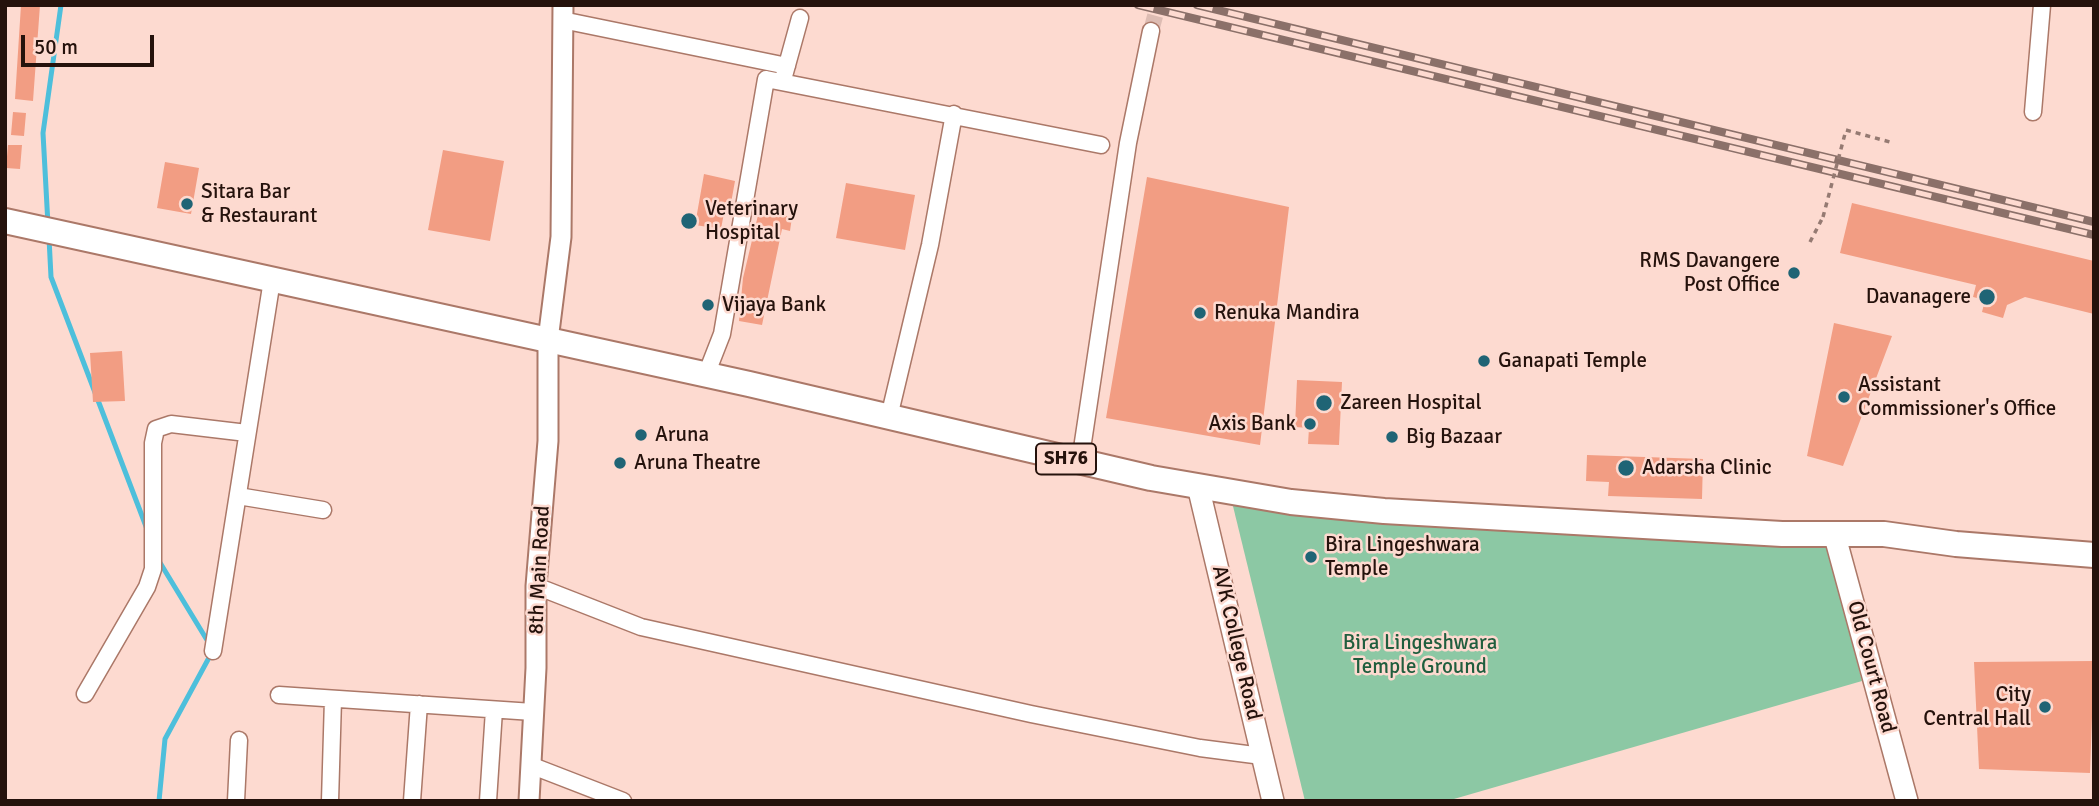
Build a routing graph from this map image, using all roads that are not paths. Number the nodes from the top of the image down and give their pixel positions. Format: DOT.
graph roads {
  1 [pos="2042,5"];
  2 [pos="562,13"];
  3 [pos="800,18"];
  4 [pos="1151,31"];
  5 [pos="787,66"];
  6 [pos="782,82"];
  7 [pos="2033,112"];
  8 [pos="954,114"];
  9 [pos="1101,145"];
  10 [pos="5,221"];
  11 [pos="272,280"];
  12 [pos="548,340"];
  13 [pos="706,375"];
  14 [pos="889,417"];
  15 [pos="247,433"];
  16 [pos="1080,462"];
  17 [pos="1199,486"];
  18 [pos="238,496"];
  19 [pos="323,510"];
  20 [pos="1834,533"];
  21 [pos="2094,555"];
  22 [pos="536,586"];
  23 [pos="213,651"];
  24 [pos="85,694"];
  25 [pos="279,695"];
  26 [pos="333,699"];
  27 [pos="419,705"];
  28 [pos="494,710"];
  29 [pos="533,712"];
  30 [pos="239,740"];
  31 [pos="1262,756"];
  32 [pos="530,765"];
  33 [pos="236,801"];
  34 [pos="330,801"];
  35 [pos="412,801"];
  36 [pos="488,801"];
  37 [pos="529,801"];
  38 [pos="623,801"];
  39 [pos="1273,801"];
  40 [pos="1907,801"];
  1 -- 7 [label="street"];
  2 -- 5 [label="street"];
  2 -- 12 [label="street, 8th Main Road"];
  3 -- 5 [label="street"];
  4 -- 16 [label="street"];
  5 -- 6 [label="street"];
  6 -- 8 [label="street"];
  6 -- 13 [label="street"];
  8 -- 9 [label="street"];
  8 -- 14 [label="street"];
  10 -- 11 [label="main road, SH76"];
  11 -- 12 [label="main road, SH76"];
  11 -- 15 [label="street"];
  12 -- 13 [label="main road, SH76"];
  12 -- 22 [label="street, 8th Main Road"];
  13 -- 14 [label="main road, SH76"];
  14 -- 16 [label="main road, SH76"];
  15 -- 18 [label="street"];
  15 -- 24 [label="street"];
  16 -- 17 [label="main road, SH76"];
  17 -- 20 [label="main road, SH76"];
  17 -- 31 [label="main road, AVK College Road"];
  18 -- 19 [label="street"];
  18 -- 23 [label="street"];
  20 -- 21 [label="main road, SH76"];
  20 -- 40 [label="main road, Old Court Road"];
  22 -- 29 [label="street, 8th Main Road"];
  22 -- 31 [label="street"];
  25 -- 26 [label="street"];
  26 -- 27 [label="street"];
  26 -- 34 [label="street"];
  27 -- 28 [label="street"];
  27 -- 35 [label="street"];
  28 -- 29 [label="street"];
  28 -- 36 [label="street"];
  29 -- 32 [label="street, 8th Main Road"];
  30 -- 33 [label="street"];
  31 -- 39 [label="main road, AVK College Road"];
  32 -- 37 [label="street, 8th Main Road"];
  32 -- 38 [label="street"];
}
